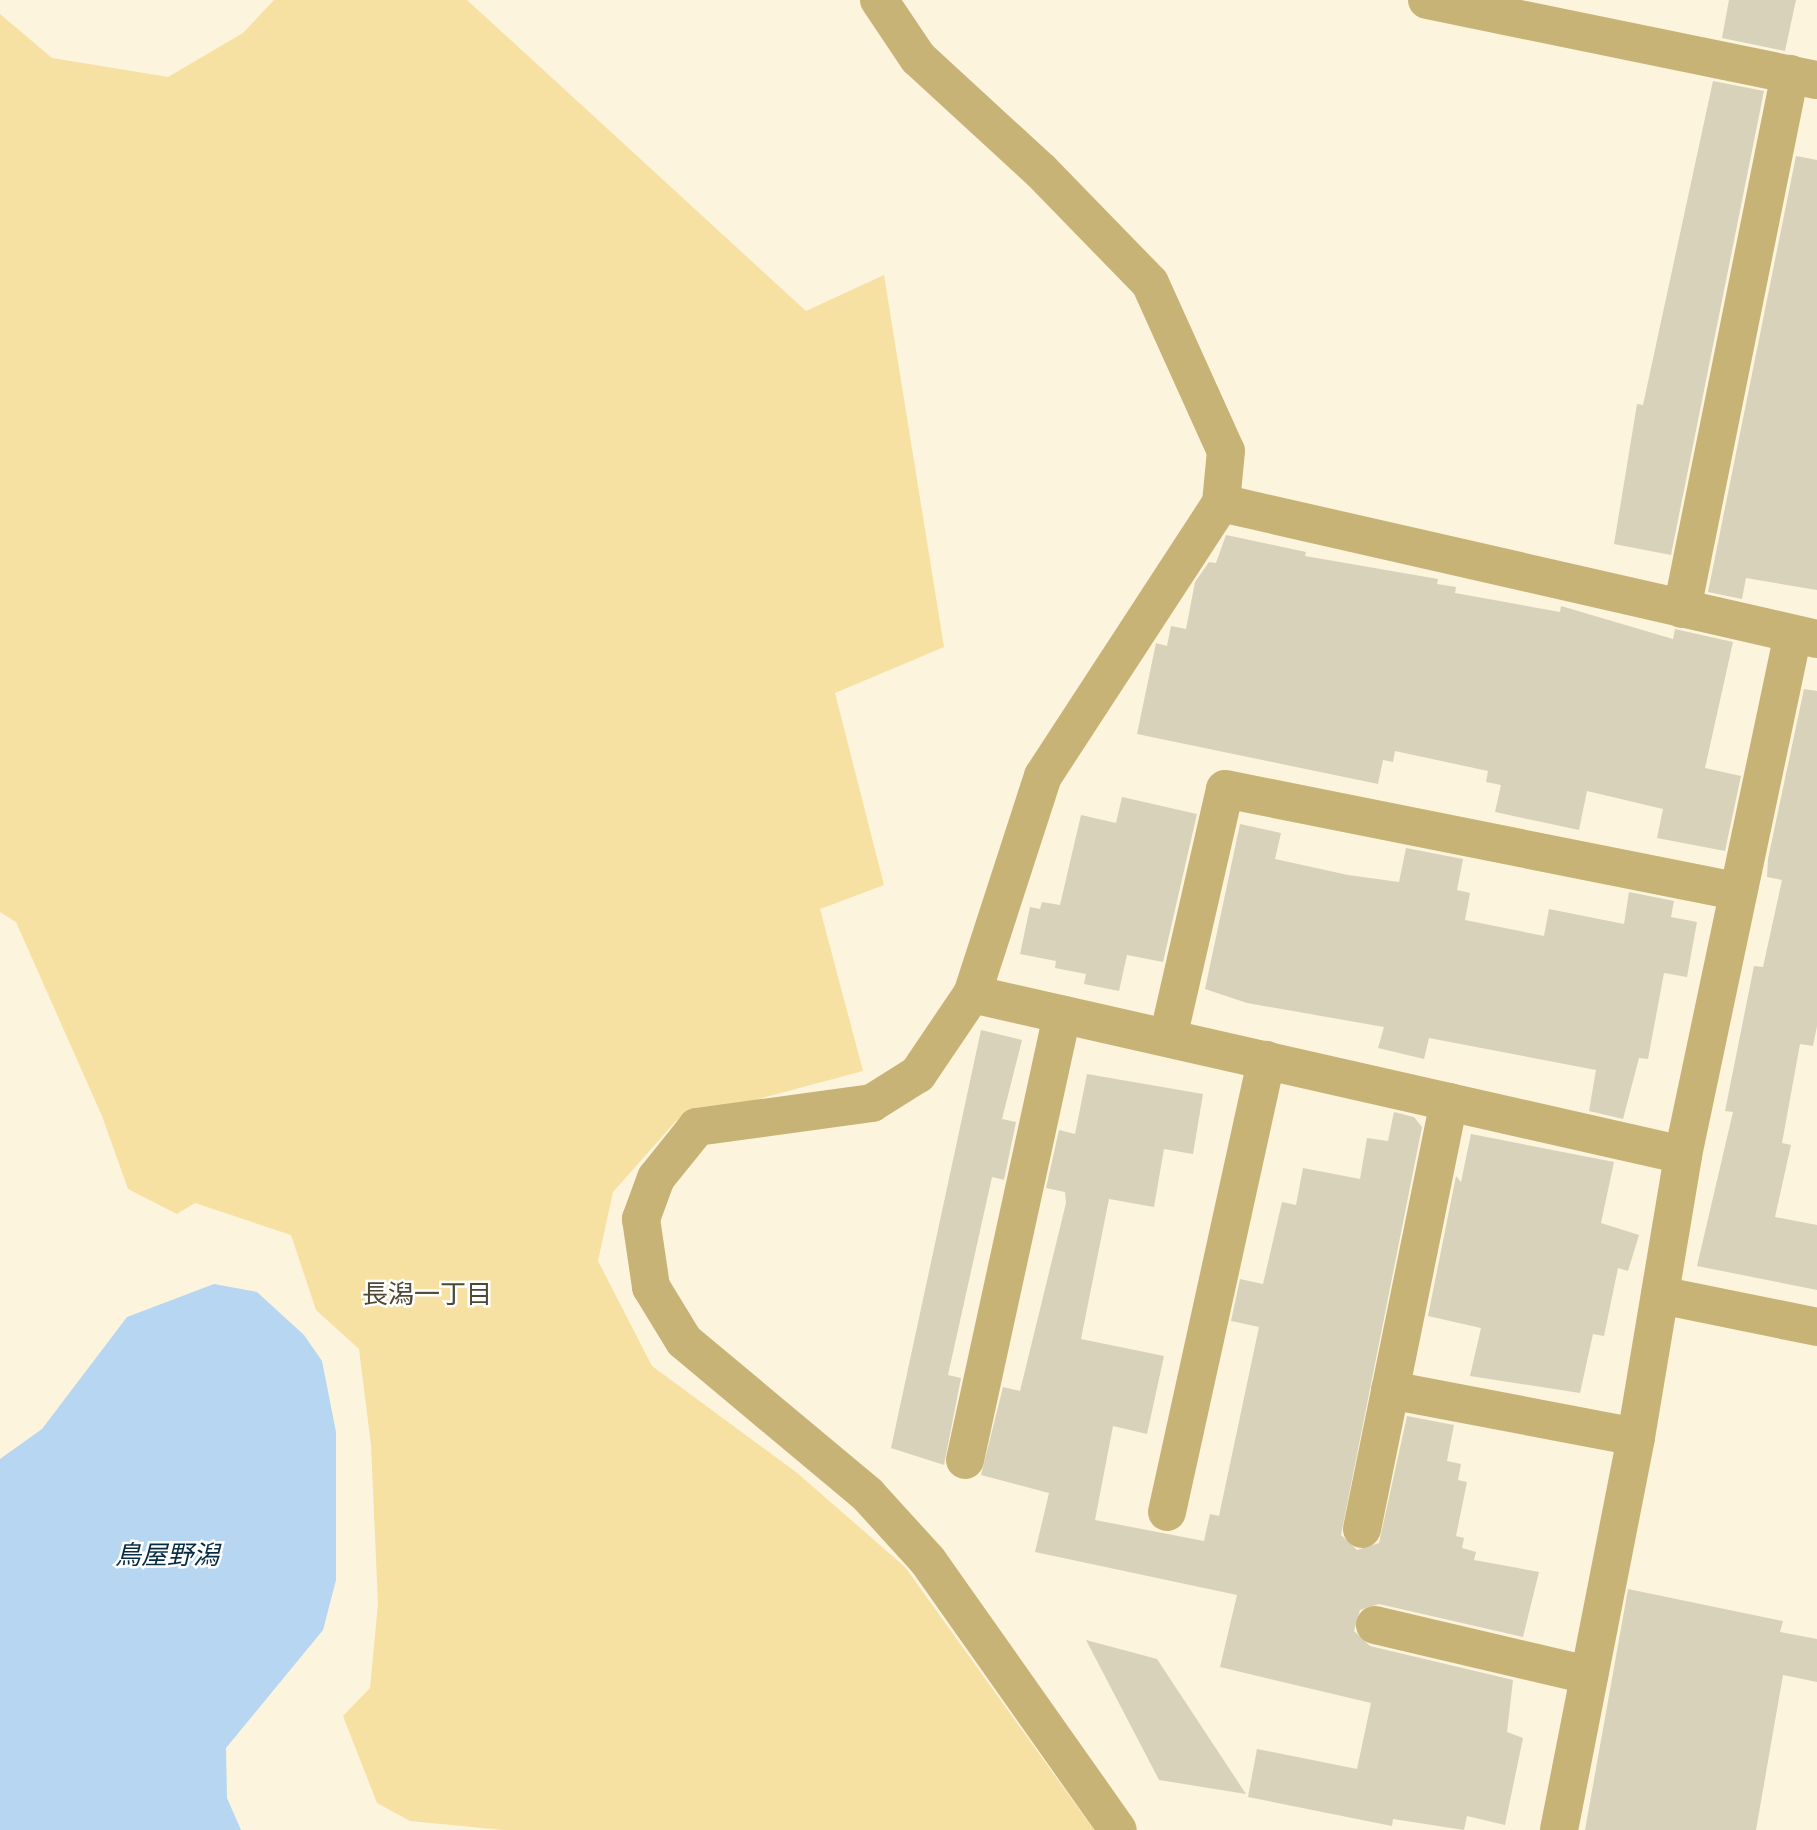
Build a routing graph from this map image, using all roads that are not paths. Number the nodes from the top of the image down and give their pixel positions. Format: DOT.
graph roads {
  1 [pos="879,0"];
  2 [pos="1427,0"];
  3 [pos="1804,77"];
  4 [pos="1221,503"];
  5 [pos="1682,609"];
  6 [pos="1805,636"];
  7 [pos="1735,891"];
  8 [pos="972,994"];
  9 [pos="1062,1014"];
  10 [pos="1168,1038"];
  11 [pos="1266,1060"];
  12 [pos="1449,1102"];
  13 [pos="1683,1155"];
  14 [pos="1660,1295"];
  15 [pos="1817,1326"];
  16 [pos="1390,1390"];
  17 [pos="1636,1437"];
  18 [pos="965,1460"];
  19 [pos="1167,1512"];
  20 [pos="1362,1529"];
  21 [pos="1375,1625"];
  22 [pos="1589,1675"];
  23 [pos="1118,1830"];
  24 [pos="1559,1830"];
  1 -- 4 [label="street"];
  2 -- 3 [label="street"];
  3 -- 5 [label="street"];
  4 -- 5 [label="street"];
  4 -- 8 [label="street"];
  5 -- 6 [label="street"];
  6 -- 7 [label="street"];
  7 -- 10 [label="street"];
  7 -- 13 [label="street"];
  8 -- 9 [label="street"];
  8 -- 23 [label="street"];
  9 -- 10 [label="street"];
  9 -- 18 [label="street"];
  10 -- 11 [label="street"];
  11 -- 12 [label="street"];
  11 -- 19 [label="street"];
  12 -- 13 [label="street"];
  12 -- 16 [label="street"];
  13 -- 14 [label="street"];
  14 -- 15 [label="street"];
  14 -- 17 [label="street"];
  16 -- 17 [label="street"];
  16 -- 20 [label="street"];
  17 -- 22 [label="street"];
  21 -- 22 [label="street"];
  22 -- 24 [label="street"];
}
